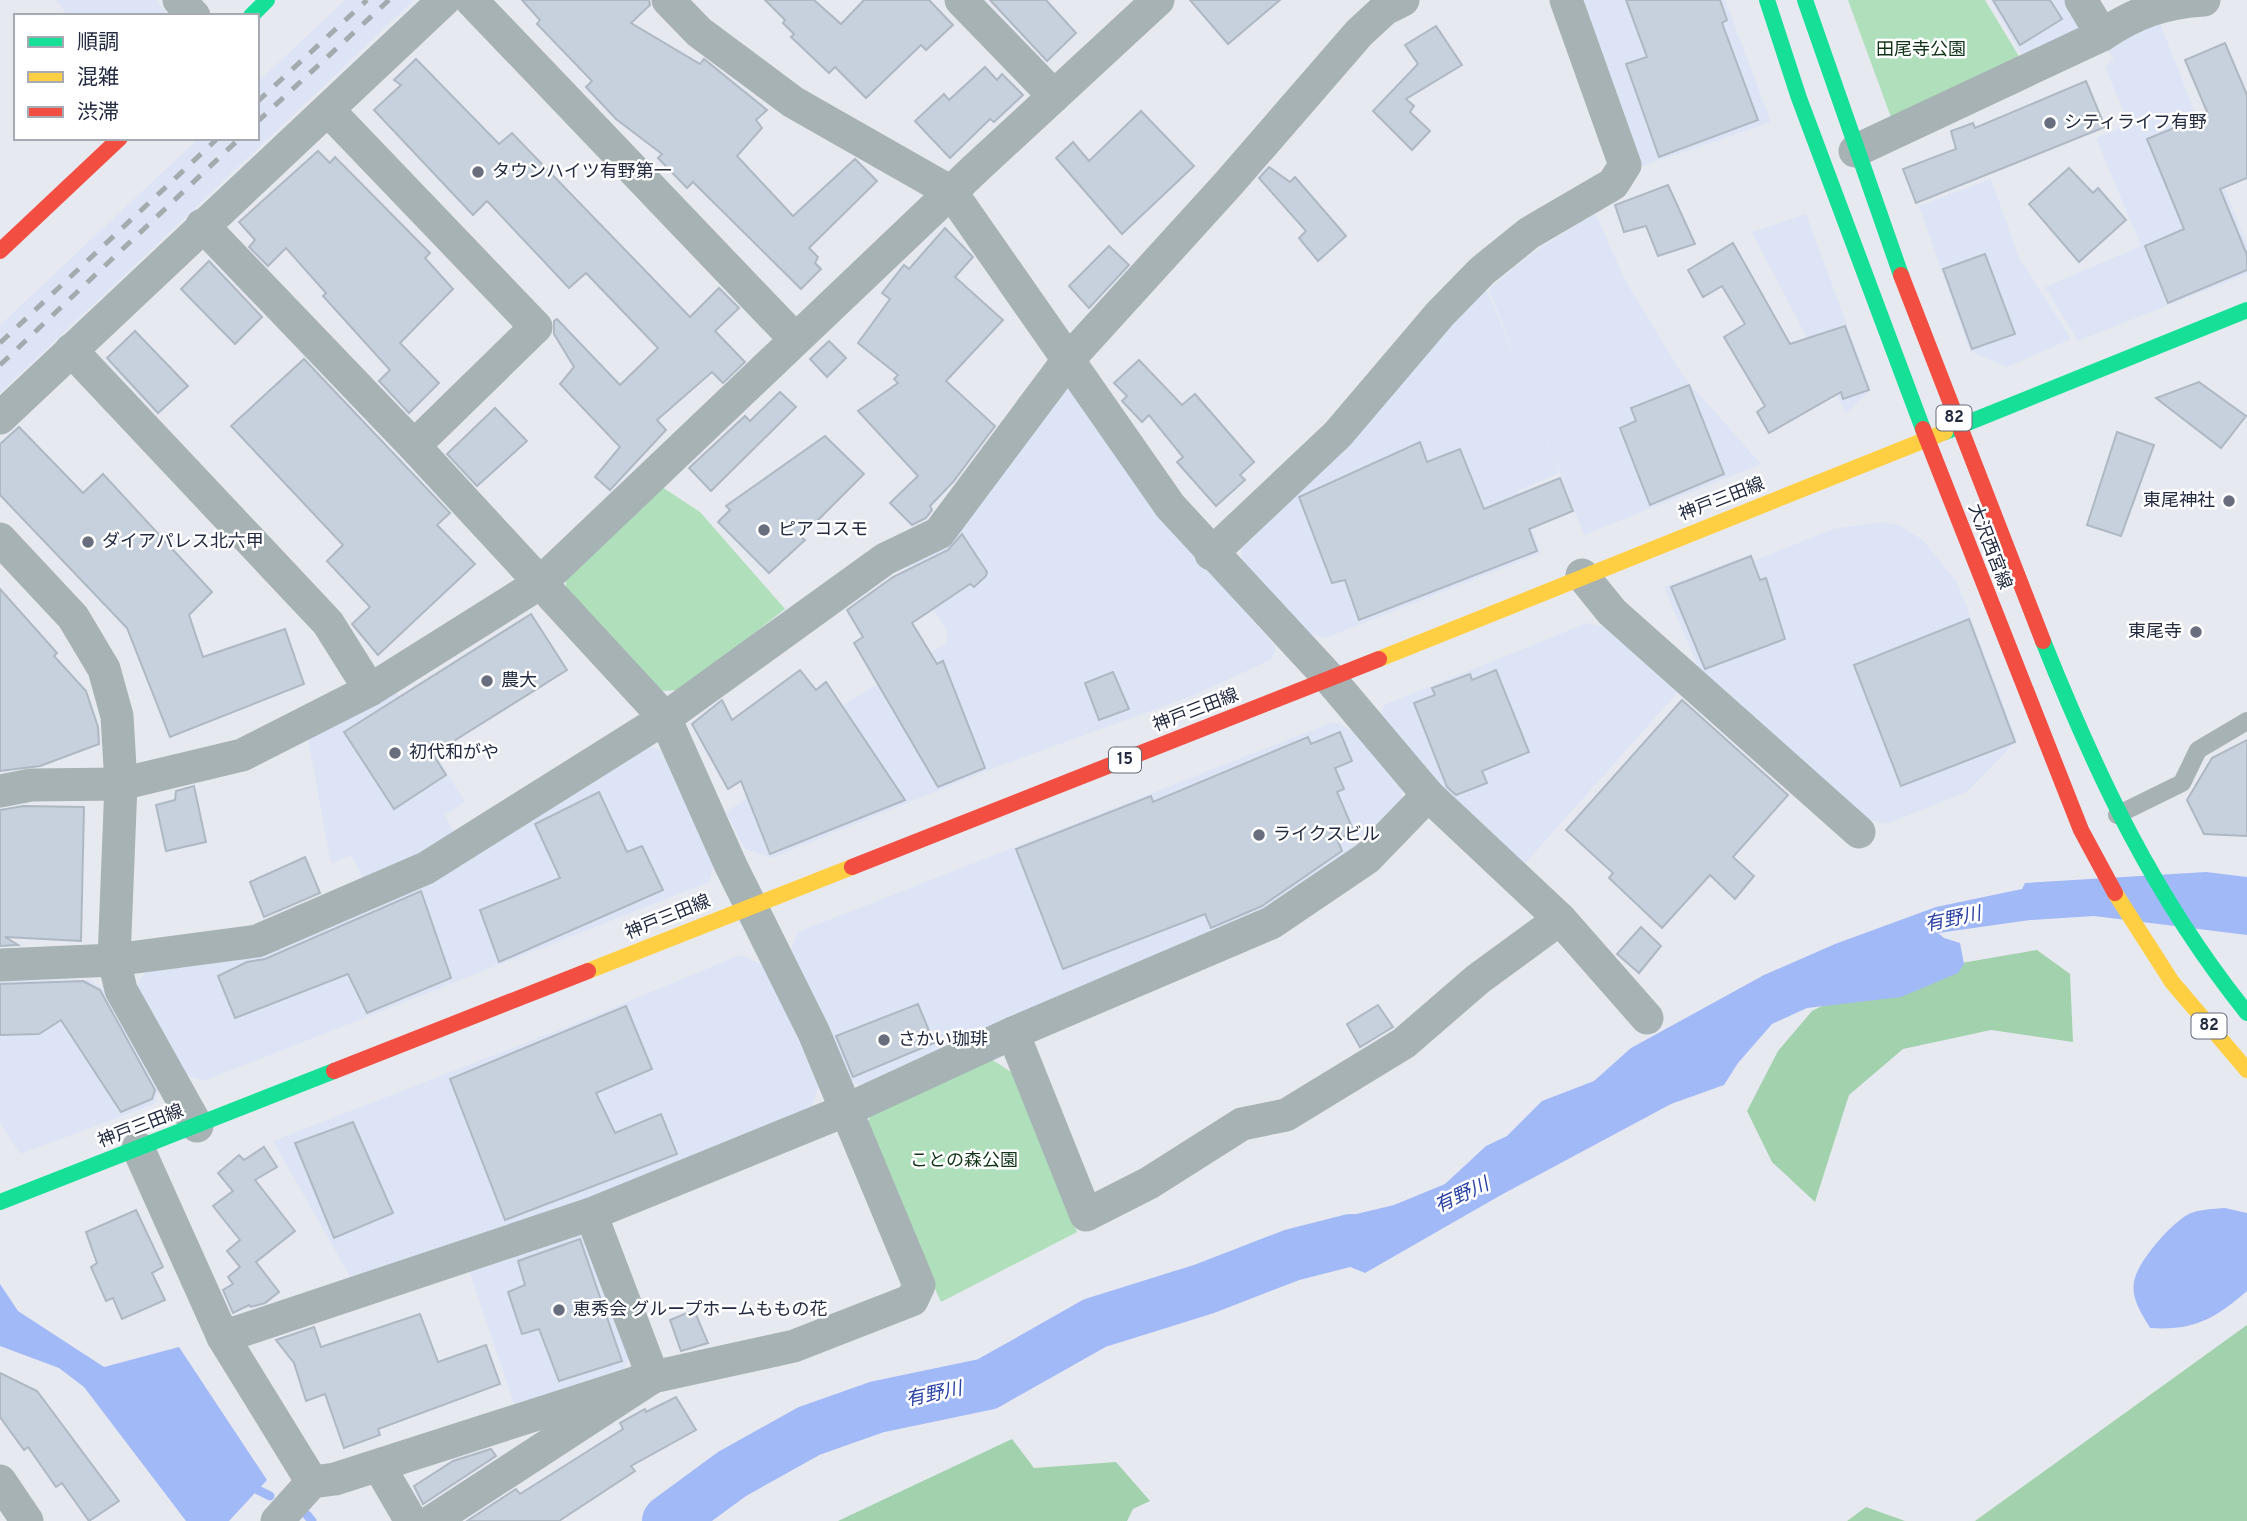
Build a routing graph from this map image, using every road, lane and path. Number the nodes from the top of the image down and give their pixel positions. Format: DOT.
graph roads {
  1 [pos="179,0"];
  2 [pos="267,0"];
  3 [pos="444,0"];
  4 [pos="471,0"];
  5 [pos="668,0"];
  6 [pos="961,0"];
  7 [pos="1158,0"];
  8 [pos="1403,0"];
  9 [pos="1566,0"];
  10 [pos="1767,0"];
  11 [pos="1805,0"];
  12 [pos="2081,0"];
  13 [pos="2204,0"];
  14 [pos="192,14"];
  15 [pos="253,14"];
  16 [pos="2102,35"];
  17 [pos="1054,96"];
  18 [pos="329,111"];
  19 [pos="118,140"];
  20 [pos="1855,150"];
  21 [pos="951,192"];
  22 [pos="202,225"];
  23 [pos="0,251"];
  24 [pos="2247,310"];
  25 [pos="795,339"];
  26 [pos="71,350"];
  27 [pos="1069,359"];
  28 [pos="0,418"];
  29 [pos="1958,428"];
  30 [pos="1927,440"];
  31 [pos="414,446"];
  32 [pos="0,539"];
  33 [pos="1211,554"];
  34 [pos="1582,575"];
  35 [pos="540,583"];
  36 [pos="1330,679"];
  37 [pos="370,690"];
  38 [pos="665,718"];
  39 [pos="2247,721"];
  40 [pos="121,784"];
  41 [pos="0,791"];
  42 [pos="1428,795"];
  43 [pos="2120,822"];
  44 [pos="1859,831"];
  45 [pos="751,906"];
  46 [pos="1560,919"];
  47 [pos="114,960"];
  48 [pos="0,965"];
  49 [pos="2247,1013"];
  50 [pos="1647,1018"];
  51 [pos="1013,1033"];
  52 [pos="2247,1070"];
  53 [pos="844,1111"];
  54 [pos="197,1126"];
  55 [pos="138,1148"];
  56 [pos="0,1202"];
  57 [pos="591,1214"];
  58 [pos="223,1337"];
  59 [pos="653,1377"];
  60 [pos="521,1418"];
  61 [pos="540,1450"];
  62 [pos="379,1466"];
  63 [pos="0,1481"];
  64 [pos="312,1482"];
  65 [pos="27,1521"];
  66 [pos="277,1521"];
  67 [pos="411,1521"];
  68 [pos="432,1521"];
  1 -- 14 [label="street"];
  2 -- 15 [label="main road"];
  3 -- 18 [label="street"];
  4 -- 25 [label="street"];
  5 -- 21 [label="street"];
  6 -- 17 [label="street"];
  7 -- 17 [label="street"];
  8 -- 27 [label="street"];
  9 -- 33 [label="street"];
  10 -- 30 [label="main road, 大沢西宮線 / 82"];
  11 -- 20 [label="main road, 大沢西宮線 / 82"];
  12 -- 16 [label="street"];
  13 -- 16 [label="street"];
  16 -- 20 [label="street"];
  17 -- 21 [label="street"];
  18 -- 22 [label="street"];
  18 -- 31 [label="street"];
  19 -- 23 [label="main road"];
  20 -- 29 [label="main road, 大沢西宮線 / 82"];
  21 -- 25 [label="street"];
  21 -- 27 [label="street"];
  22 -- 26 [label="street"];
  22 -- 31 [label="street"];
  24 -- 29 [label="main road, 神戸三田線 / 15"];
  25 -- 35 [label="street"];
  26 -- 28 [label="street"];
  26 -- 37 [label="street"];
  27 -- 33 [label="street"];
  27 -- 38 [label="street"];
  29 -- 30 [label="main road, 神戸三田線 / 15"];
  29 -- 43 [label="main road, 大沢西宮線 / 82"];
  30 -- 34 [label="main road, 神戸三田線 / 15"];
  30 -- 52 [label="main road, 大沢西宮線 / 82"];
  31 -- 35 [label="street"];
  32 -- 40 [label="street"];
  33 -- 36 [label="street"];
  34 -- 36 [label="main road, 神戸三田線 / 15"];
  34 -- 44 [label="street"];
  35 -- 37 [label="street"];
  35 -- 38 [label="street"];
  36 -- 42 [label="street"];
  36 -- 45 [label="main road, 神戸三田線 / 15"];
  37 -- 40 [label="street"];
  38 -- 45 [label="street"];
  38 -- 47 [label="street"];
  39 -- 43 [label="lane"];
  40 -- 41 [label="street"];
  40 -- 47 [label="street"];
  42 -- 46 [label="street"];
  42 -- 51 [label="street"];
  43 -- 49 [label="main road, 大沢西宮線 / 82"];
  45 -- 53 [label="street"];
  45 -- 54 [label="main road, 神戸三田線 / 15"];
  46 -- 50 [label="street"];
  46 -- 51 [label="street"];
  47 -- 48 [label="street"];
  47 -- 54 [label="street"];
  51 -- 53 [label="street"];
  53 -- 57 [label="street"];
  53 -- 59 [label="street"];
  54 -- 55 [label="main road, 神戸三田線 / 15"];
  55 -- 56 [label="main road, 神戸三田線 / 15"];
  55 -- 58 [label="street"];
  57 -- 58 [label="street"];
  57 -- 59 [label="street"];
  58 -- 64 [label="street"];
  59 -- 60 [label="street"];
  59 -- 61 [label="street"];
  60 -- 61 [label="street"];
  60 -- 62 [label="street"];
  61 -- 68 [label="street"];
  62 -- 64 [label="street"];
  62 -- 67 [label="street"];
  63 -- 65 [label="street"];
  64 -- 66 [label="street"];
}
